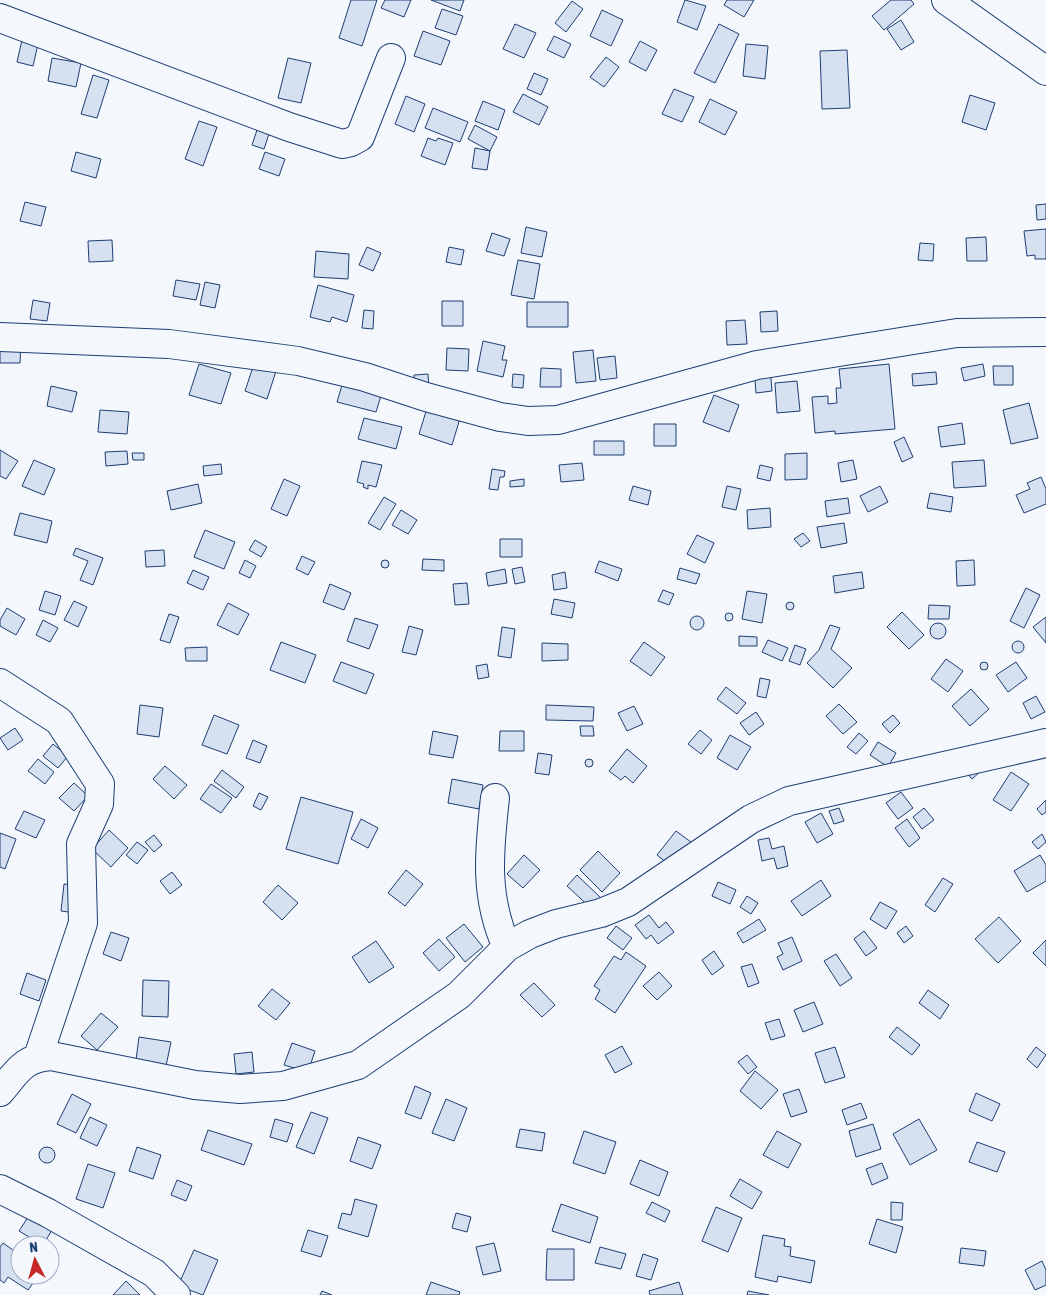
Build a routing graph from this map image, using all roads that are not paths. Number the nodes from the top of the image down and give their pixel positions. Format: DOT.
graph roads {
  1 [pos="5,0"];
  2 [pos="946,0"];
  3 [pos="0,10"];
  4 [pos="0,18"];
  5 [pos="391,58"];
  6 [pos="1046,71"];
  7 [pos="1046,332"];
  8 [pos="0,337"];
  9 [pos="0,683"];
  10 [pos="1046,744"];
  11 [pos="495,798"];
  12 [pos="507,947"];
  13 [pos="38,1057"];
  14 [pos="0,1092"];
  15 [pos="0,1189"];
  16 [pos="176,1295"];
  1 -- 3 [label="street"];
  2 -- 6 [label="street"];
  4 -- 5 [label="street"];
  7 -- 8 [label="street"];
  9 -- 13 [label="street"];
  10 -- 12 [label="street"];
  11 -- 12 [label="street"];
  12 -- 13 [label="street"];
  13 -- 14 [label="street"];
  15 -- 16 [label="street"];
}
